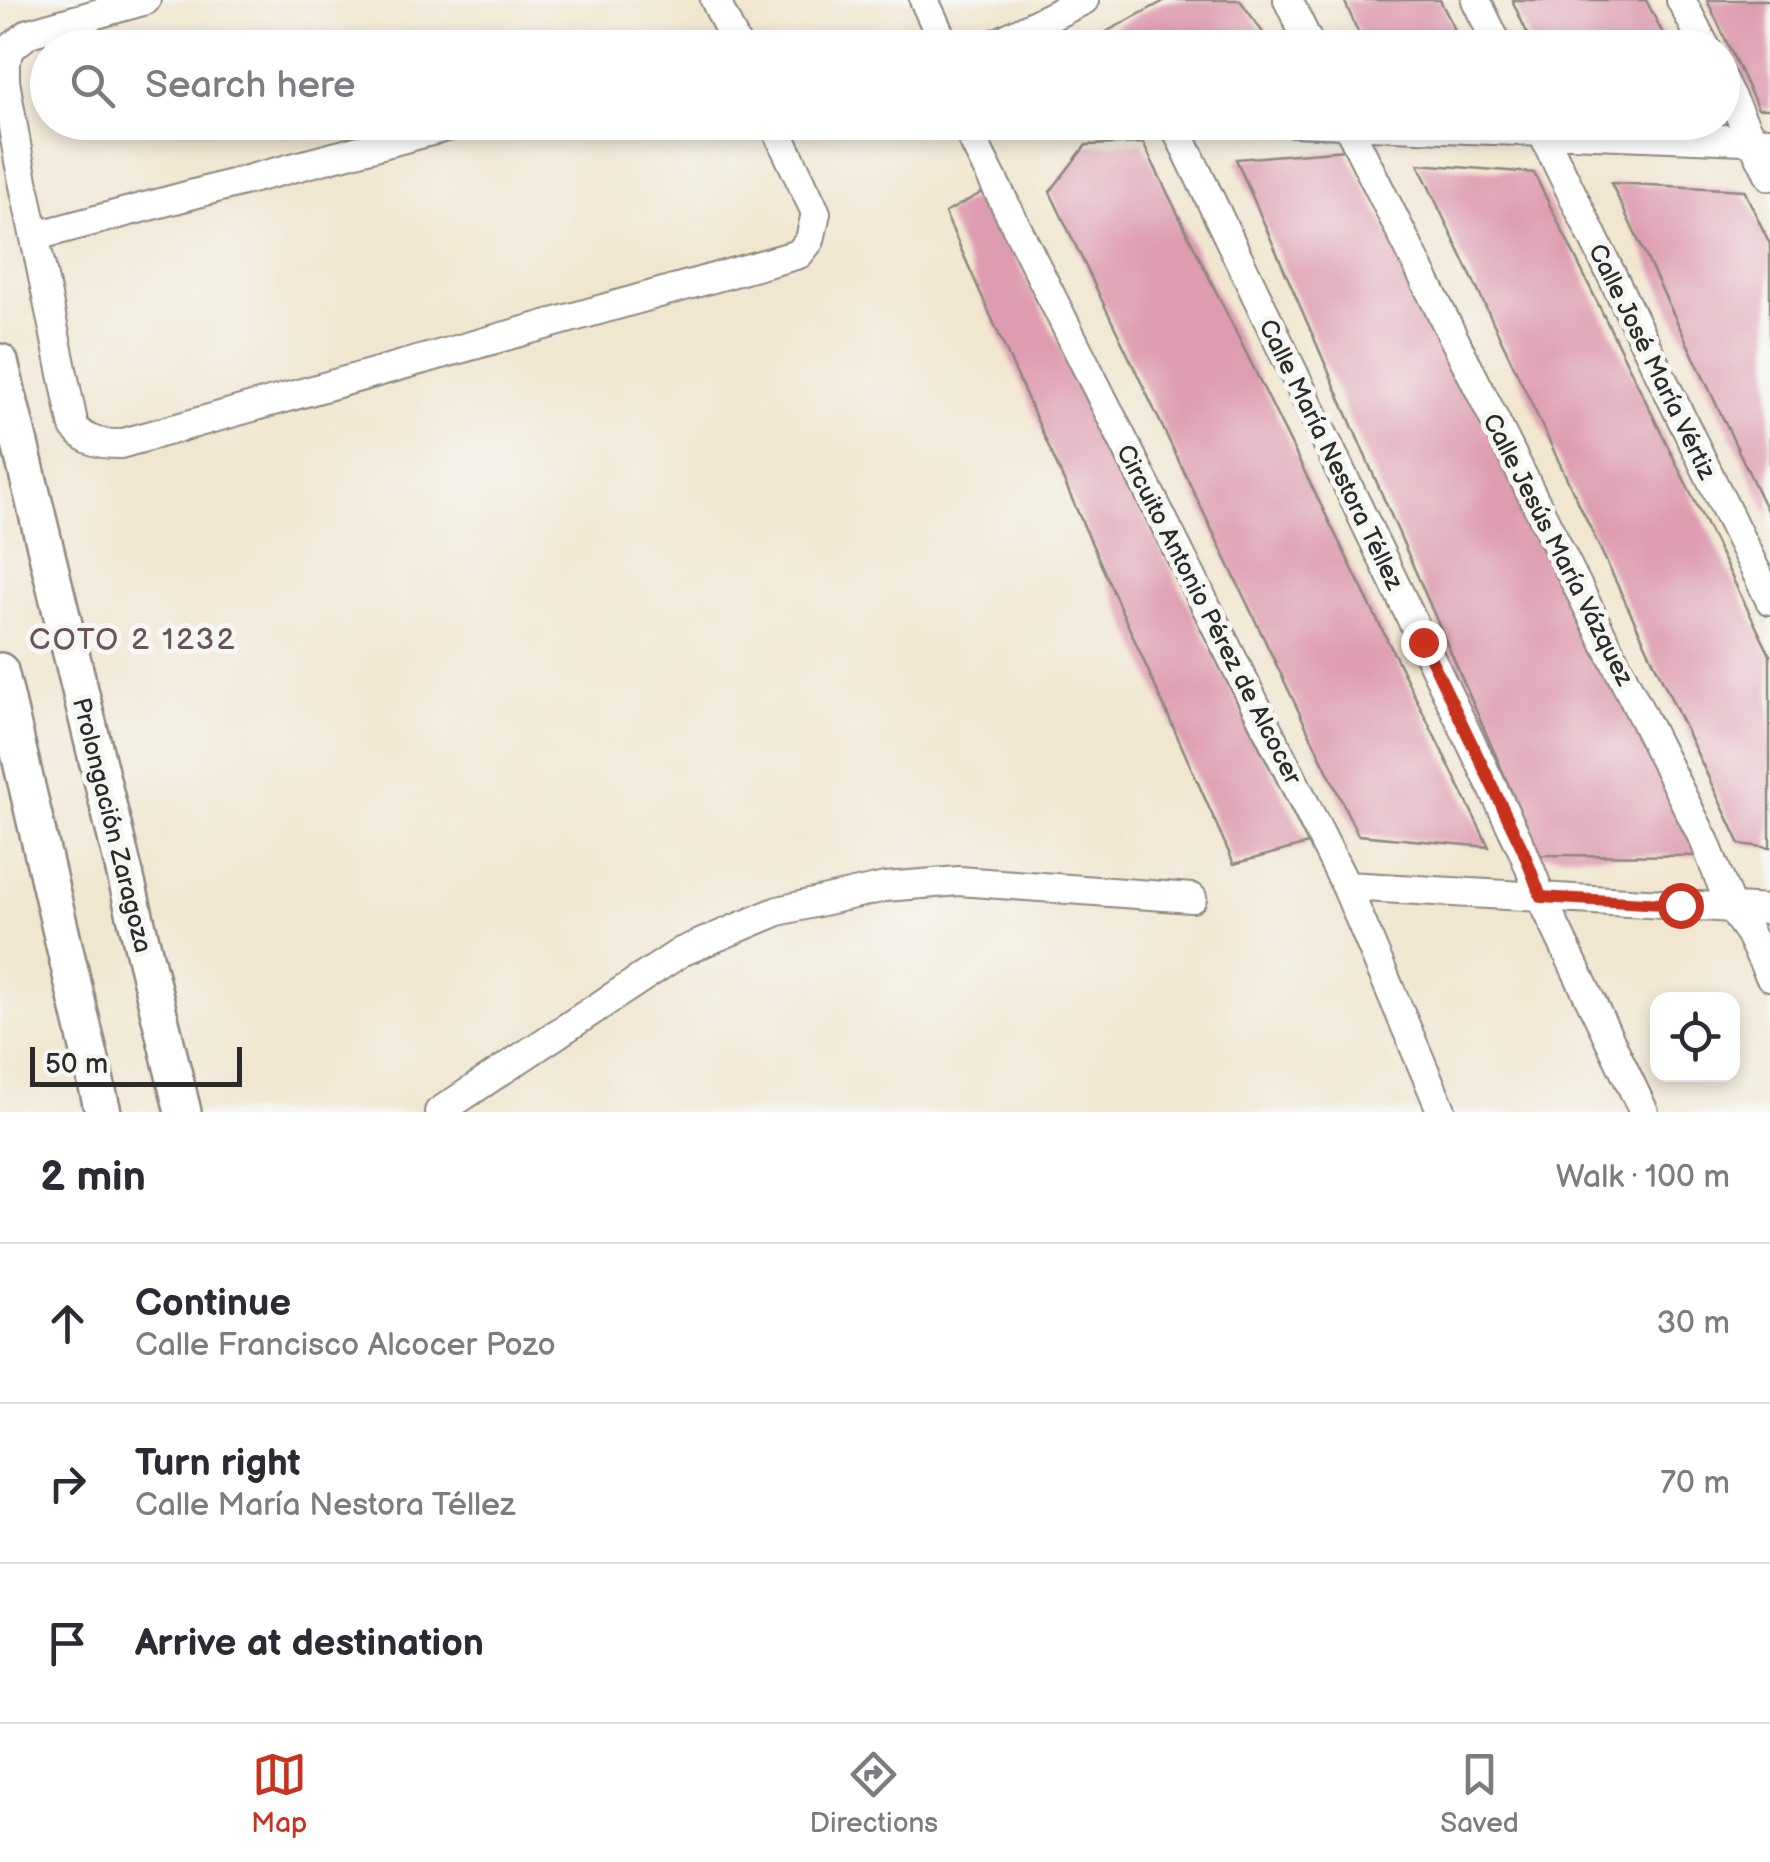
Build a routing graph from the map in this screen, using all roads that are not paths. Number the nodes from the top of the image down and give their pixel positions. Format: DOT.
graph roads {
  1 [pos="146,0"];
  2 [pos="715,0"];
  3 [pos="924,0"];
  4 [pos="1084,0"];
  5 [pos="1288,0"];
  6 [pos="1476,0"];
  7 [pos="1682,0"];
  8 [pos="36,30"];
  9 [pos="729,30"];
  10 [pos="938,30"];
  11 [pos="1024,30"];
  12 [pos="1302,30"];
  13 [pos="1490,30"];
  14 [pos="1697,30"];
  15 [pos="30,32"];
  16 [pos="1740,107"];
  17 [pos="397,140"];
  18 [pos="782,140"];
  19 [pos="973,140"];
  20 [pos="1181,140"];
  21 [pos="1355,140"];
  22 [pos="1546,140"];
  23 [pos="1762,140"];
  24 [pos="10,163"];
  25 [pos="1770,176"];
  26 [pos="36,236"];
  27 [pos="0,362"];
  28 [pos="1770,600"];
  29 [pos="0,670"];
  30 [pos="1346,886"];
  31 [pos="1541,897"];
  32 [pos="1192,898"];
  33 [pos="1731,908"];
  34 [pos="1770,910"];
  35 [pos="1770,976"];
  36 [pos="103,1112"];
  37 [pos="183,1112"];
  38 [pos="438,1112"];
  39 [pos="1442,1112"];
  40 [pos="1644,1112"];
  1 -- 8 [label="street"];
  2 -- 9 [label="street"];
  3 -- 10 [label="street"];
  4 -- 11 [label="street"];
  5 -- 12 [label="street"];
  6 -- 13 [label="street"];
  7 -- 14 [label="street"];
  15 -- 24 [label="street"];
  16 -- 23 [label="street"];
  17 -- 26 [label="street"];
  18 -- 26 [label="street"];
  19 -- 30 [label="street, Circuito Antonio Pérez de Alcocer"];
  20 -- 31 [label="street, Calle María Nestora Téllez"];
  21 -- 33 [label="street, Calle Jesús María Vázquez"];
  22 -- 28 [label="street, Calle José María Vértiz"];
  23 -- 25 [label="street"];
  24 -- 26 [label="street"];
  27 -- 37 [label="street, Prolongación Zaragoza"];
  29 -- 36 [label="street"];
  30 -- 31 [label="street"];
  30 -- 39 [label="street, Circuito Antonio Pérez de Alcocer"];
  31 -- 33 [label="street"];
  31 -- 40 [label="street, Calle María Nestora Téllez"];
  32 -- 38 [label="street"];
  33 -- 34 [label="street"];
  33 -- 35 [label="street, Calle Jesús María Vázquez"];
}
